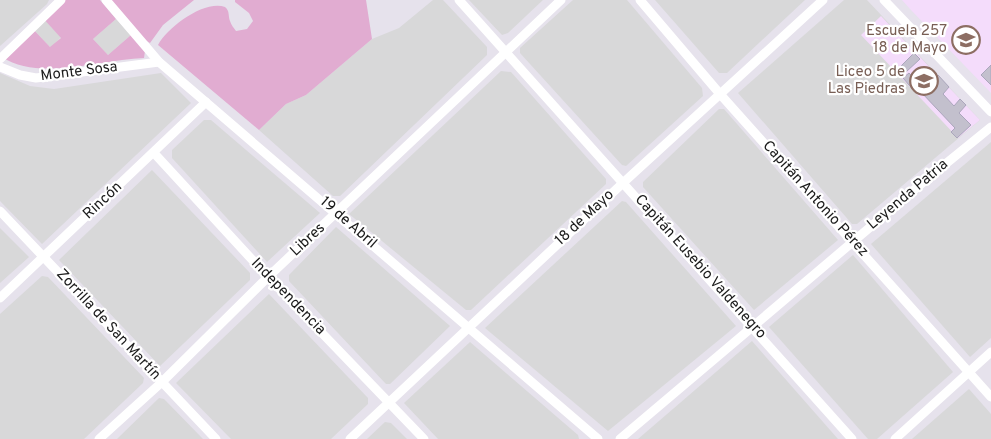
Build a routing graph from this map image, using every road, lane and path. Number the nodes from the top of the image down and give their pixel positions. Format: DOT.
graph roads {
  1 [pos="61,0"];
  2 [pos="106,0"];
  3 [pos="459,0"];
  4 [pos="561,0"];
  5 [pos="640,0"];
  6 [pos="822,0"];
  7 [pos="884,0"];
  8 [pos="507,52"];
  9 [pos="0,59"];
  10 [pos="159,62"];
  11 [pos="0,67"];
  12 [pos="720,94"];
  13 [pos="206,102"];
  14 [pos="991,112"];
  15 [pos="991,127"];
  16 [pos="154,153"];
  17 [pos="624,182"];
  18 [pos="0,211"];
  19 [pos="337,214"];
  20 [pos="853,242"];
  21 [pos="44,257"];
  22 [pos="268,277"];
  23 [pos="0,298"];
  24 [pos="752,326"];
  25 [pos="469,327"];
  26 [pos="991,352"];
  27 [pos="969,372"];
  28 [pos="162,382"];
  29 [pos="991,397"];
  30 [pos="388,402"];
  31 [pos="99,439"];
  32 [pos="216,439"];
  33 [pos="350,439"];
  34 [pos="424,439"];
  35 [pos="598,439"];
  36 [pos="620,439"];
  37 [pos="852,439"];
  38 [pos="895,439"];
  1 -- 9 [label="street"];
  2 -- 10 [label="street, 19 de Abril"];
  3 -- 8 [label="street, Capitán Eusebio Valdenegro"];
  4 -- 8 [label="street, Libres"];
  5 -- 12 [label="street, Capitán Antonio Pérez"];
  6 -- 12 [label="street, 18 de Mayo"];
  7 -- 14 [label="street"];
  8 -- 17 [label="street, Capitán Eusebio Valdenegro"];
  8 -- 19 [label="street, Libres"];
  10 -- 11 [label="street, Monte Sosa"];
  10 -- 13 [label="street, 19 de Abril"];
  12 -- 17 [label="street, 18 de Mayo"];
  12 -- 20 [label="street, Capitán Antonio Pérez"];
  13 -- 16 [label="street, Rincón"];
  13 -- 19 [label="street, 19 de Abril"];
  15 -- 20 [label="street, Leyenda Patria"];
  16 -- 21 [label="street, Rincón"];
  16 -- 22 [label="street, Independencia"];
  17 -- 24 [label="street, Capitán Eusebio Valdenegro"];
  17 -- 25 [label="street, 18 de Mayo"];
  18 -- 21 [label="street, Zorrilla de San Martín"];
  19 -- 22 [label="street, Libres"];
  19 -- 25 [label="street, 19 de Abril"];
  20 -- 24 [label="street, Leyenda Patria"];
  20 -- 27 [label="street, Capitán Antonio Pérez"];
  21 -- 23 [label="street, Rincón"];
  21 -- 28 [label="street, Zorrilla de San Martín"];
  22 -- 28 [label="street, Libres"];
  22 -- 30 [label="street, Independencia"];
  24 -- 36 [label="street, Leyenda Patria"];
  24 -- 37 [label="street, Capitán Eusebio Valdenegro"];
  25 -- 30 [label="street, 18 de Mayo"];
  25 -- 35 [label="street, 19 de Abril"];
  26 -- 27 [label="street"];
  27 -- 29 [label="street, Capitán Antonio Pérez"];
  27 -- 38 [label="street"];
  28 -- 31 [label="street, Libres"];
  28 -- 32 [label="street, Zorrilla de San Martín"];
  30 -- 33 [label="street, 18 de Mayo"];
  30 -- 34 [label="street, Independencia"];
}
